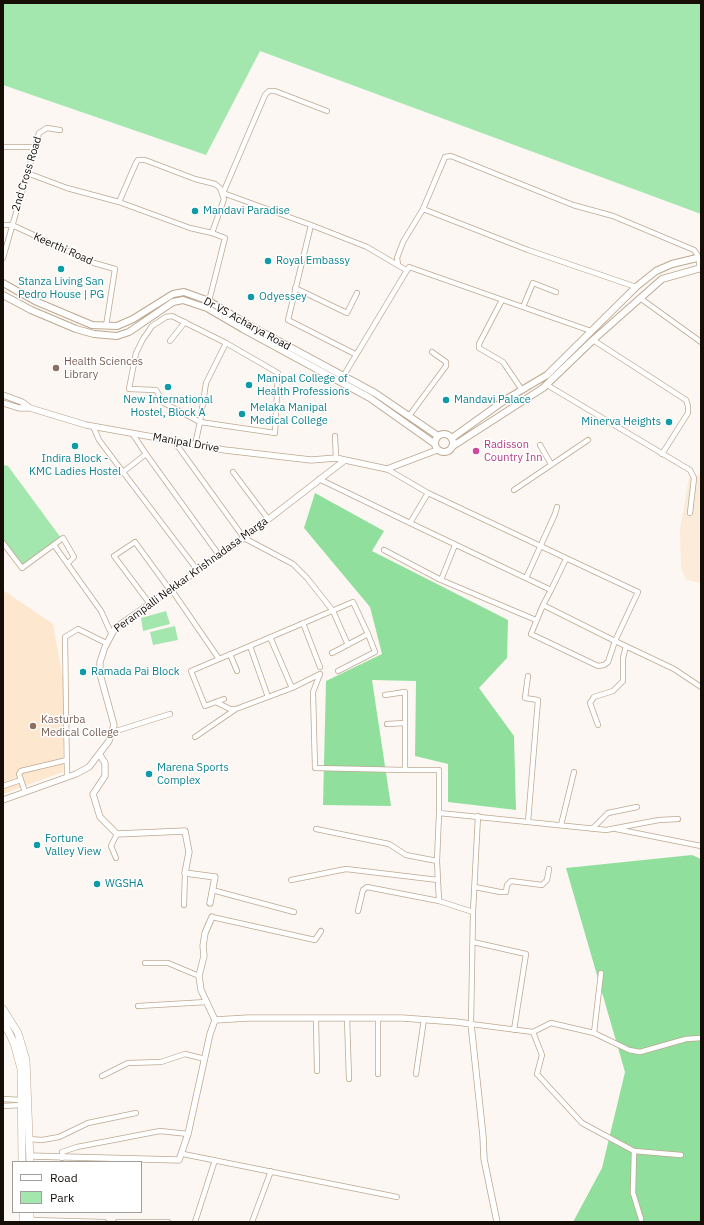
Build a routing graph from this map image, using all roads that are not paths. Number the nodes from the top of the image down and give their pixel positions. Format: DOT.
graph roads {
  1 [pos="327,110"];
  2 [pos="60,130"];
  3 [pos="3,147"];
  4 [pos="34,147"];
  5 [pos="26,173"];
  6 [pos="223,193"];
  7 [pos="119,202"];
  8 [pos="422,209"];
  9 [pos="3,225"];
  10 [pos="12,225"];
  11 [pos="311,225"];
  12 [pos="212,233"];
  13 [pos="700,257"];
  14 [pos="3,258"];
  15 [pos="398,264"];
  16 [pos="700,269"];
  17 [pos="406,270"];
  18 [pos="3,283"];
  19 [pos="636,287"];
  20 [pos="295,288"];
  21 [pos="556,292"];
  22 [pos="357,293"];
  23 [pos="3,295"];
  24 [pos="640,298"];
  25 [pos="502,300"];
  26 [pos="35,301"];
  27 [pos="209,301"];
  28 [pos="523,307"];
  29 [pos="31,310"];
  30 [pos="185,322"];
  31 [pos="247,324"];
  32 [pos="106,326"];
  33 [pos="243,330"];
  34 [pos="591,331"];
  35 [pos="593,340"];
  36 [pos="170,341"];
  37 [pos="701,342"];
  38 [pos="226,343"];
  39 [pos="432,352"];
  40 [pos="356,354"];
  41 [pos="344,375"];
  42 [pos="546,385"];
  43 [pos="522,390"];
  44 [pos="3,395"];
  45 [pos="3,403"];
  46 [pos="30,408"];
  47 [pos="408,416"];
  48 [pos="200,422"];
  49 [pos="93,426"];
  50 [pos="132,433"];
  51 [pos="335,436"];
  52 [pos="438,436"];
  53 [pos="452,438"];
  54 [pos="588,440"];
  55 [pos="174,441"];
  56 [pos="195,445"];
  57 [pos="540,445"];
  58 [pos="453,446"];
  59 [pos="436,447"];
  60 [pos="146,454"];
  61 [pos="662,454"];
  62 [pos="336,458"];
  63 [pos="345,460"];
  64 [pos="552,464"];
  65 [pos="387,469"];
  66 [pos="123,472"];
  67 [pos="233,472"];
  68 [pos="319,479"];
  69 [pos="514,490"];
  70 [pos="428,493"];
  71 [pos="556,507"];
  72 [pos="690,513"];
  73 [pos="268,518"];
  74 [pos="410,523"];
  75 [pos="244,538"];
  76 [pos="3,543"];
  77 [pos="54,545"];
  78 [pos="455,545"];
  79 [pos="539,546"];
  80 [pos="384,550"];
  81 [pos="220,555"];
  82 [pos="566,559"];
  83 [pos="68,563"];
  84 [pos="198,571"];
  85 [pos="526,578"];
  86 [pos="441,580"];
  87 [pos="170,590"];
  88 [pos="551,590"];
  89 [pos="150,604"];
  90 [pos="543,605"];
  91 [pos="333,611"];
  92 [pos="536,620"];
  93 [pos="303,623"];
  94 [pos="111,633"];
  95 [pos="368,634"];
  96 [pos="270,637"];
  97 [pos="615,641"];
  98 [pos="106,643"];
  99 [pos="348,645"];
  100 [pos="250,646"];
  101 [pos="626,646"];
  102 [pos="332,653"];
  103 [pos="230,654"];
  104 [pos="219,659"];
  105 [pos="320,667"];
  106 [pos="237,671"];
  107 [pos="338,671"];
  108 [pos="528,676"];
  109 [pos="701,687"];
  110 [pos="292,688"];
  111 [pos="384,695"];
  112 [pos="268,698"];
  113 [pos="224,699"];
  114 [pos="216,702"];
  115 [pos="236,709"];
  116 [pos="170,714"];
  117 [pos="405,723"];
  118 [pos="387,724"];
  119 [pos="598,726"];
  120 [pos="113,732"];
  121 [pos="195,737"];
  122 [pos="100,755"];
  123 [pos="67,760"];
  124 [pos="405,770"];
  125 [pos="574,772"];
  126 [pos="67,777"];
  127 [pos="21,780"];
  128 [pos="3,786"];
  129 [pos="25,792"];
  130 [pos="3,800"];
  131 [pos="636,807"];
  132 [pos="439,813"];
  133 [pos="478,816"];
  134 [pos="678,819"];
  135 [pos="528,822"];
  136 [pos="561,825"];
  137 [pos="316,829"];
  138 [pos="592,829"];
  139 [pos="614,829"];
  140 [pos="117,834"];
  141 [pos="701,846"];
  142 [pos="116,858"];
  143 [pos="437,861"];
  144 [pos="549,869"];
  145 [pos="185,873"];
  146 [pos="291,880"];
  147 [pos="438,880"];
  148 [pos="475,887"];
  149 [pos="212,890"];
  150 [pos="439,901"];
  151 [pos="210,903"];
  152 [pos="184,905"];
  153 [pos="358,911"];
  154 [pos="294,912"];
  155 [pos="474,912"];
  156 [pos="212,917"];
  157 [pos="321,931"];
  158 [pos="473,942"];
  159 [pos="145,963"];
  160 [pos="601,973"];
  161 [pos="199,976"];
  162 [pos="207,1002"];
  163 [pos="138,1006"];
  164 [pos="3,1009"];
  165 [pos="316,1018"];
  166 [pos="347,1018"];
  167 [pos="378,1018"];
  168 [pos="424,1019"];
  169 [pos="215,1020"];
  170 [pos="3,1022"];
  171 [pos="471,1024"];
  172 [pos="514,1030"];
  173 [pos="533,1032"];
  174 [pos="594,1033"];
  175 [pos="701,1038"];
  176 [pos="205,1059"];
  177 [pos="317,1071"];
  178 [pos="378,1074"];
  179 [pos="416,1074"];
  180 [pos="102,1076"];
  181 [pos="349,1080"];
  182 [pos="3,1100"];
  183 [pos="21,1103"];
  184 [pos="3,1106"];
  185 [pos="136,1113"];
  186 [pos="188,1134"];
  187 [pos="29,1139"];
  188 [pos="634,1151"];
  189 [pos="183,1154"];
  190 [pos="681,1155"];
  191 [pos="62,1158"];
  192 [pos="30,1159"];
  193 [pos="215,1160"];
  194 [pos="22,1161"];
  195 [pos="271,1171"];
  196 [pos="397,1197"];
  197 [pos="28,1219"];
  198 [pos="641,1219"];
  199 [pos="104,1222"];
  200 [pos="118,1222"];
  201 [pos="153,1222"];
  202 [pos="168,1222"];
  203 [pos="195,1222"];
  204 [pos="252,1222"];
  205 [pos="498,1222"];
  1 -- 6 [label="street"];
  2 -- 4 [label="street, 2nd Cross Road"];
  3 -- 4 [label="street"];
  4 -- 5 [label="street, 2nd Cross Road"];
  5 -- 7 [label="street"];
  5 -- 10 [label="street, 2nd Cross Road"];
  6 -- 7 [label="street"];
  6 -- 11 [label="street"];
  6 -- 12 [label="street"];
  7 -- 12 [label="street"];
  8 -- 13 [label="street"];
  8 -- 15 [label="street"];
  8 -- 19 [label="street"];
  9 -- 10 [label="street, Keerthi Road"];
  10 -- 14 [label="street, 2nd Cross Road"];
  10 -- 32 [label="street, Keerthi Road"];
  11 -- 15 [label="street"];
  11 -- 20 [label="street"];
  12 -- 27 [label="street"];
  13 -- 16 [label="street"];
  13 -- 19 [label="main road"];
  15 -- 17 [label="street"];
  16 -- 24 [label="main road"];
  17 -- 25 [label="street"];
  17 -- 40 [label="street"];
  18 -- 26 [label="main road, Dr VS Acharya Road"];
  19 -- 34 [label="main road"];
  20 -- 22 [label="street"];
  20 -- 40 [label="street"];
  21 -- 28 [label="street"];
  23 -- 29 [label="main road, Dr VS Acharya Road"];
  24 -- 35 [label="main road"];
  24 -- 37 [label="street"];
  25 -- 28 [label="street"];
  25 -- 43 [label="street"];
  26 -- 29 [label="main road"];
  26 -- 32 [label="main road, Dr VS Acharya Road"];
  27 -- 31 [label="main road, Dr VS Acharya Road"];
  27 -- 32 [label="main road, Dr VS Acharya Road"];
  28 -- 34 [label="street"];
  29 -- 33 [label="main road, Dr VS Acharya Road"];
  30 -- 36 [label="street"];
  30 -- 38 [label="street"];
  30 -- 48 [label="street"];
  31 -- 33 [label="main road"];
  31 -- 41 [label="main road, Dr VS Acharya Road"];
  33 -- 59 [label="main road, Dr VS Acharya Road"];
  34 -- 43 [label="main road"];
  35 -- 42 [label="main road"];
  35 -- 61 [label="street"];
  38 -- 48 [label="street"];
  38 -- 48 [label="street"];
  39 -- 47 [label="street"];
  40 -- 41 [label="street"];
  41 -- 47 [label="main road, Dr VS Acharya Road"];
  42 -- 58 [label="main road"];
  42 -- 61 [label="street"];
  43 -- 53 [label="main road"];
  44 -- 46 [label="street"];
  45 -- 46 [label="street"];
  46 -- 49 [label="street, Manipal Drive"];
  47 -- 52 [label="main road, Dr VS Acharya Road"];
  48 -- 56 [label="street"];
  49 -- 50 [label="street, Manipal Drive"];
  49 -- 66 [label="street"];
  50 -- 55 [label="street, Manipal Drive"];
  50 -- 60 [label="street"];
  51 -- 62 [label="street"];
  52 -- 53 [label="main road"];
  52 -- 59 [label="main road"];
  53 -- 58 [label="main road"];
  54 -- 64 [label="street"];
  55 -- 56 [label="street, Manipal Drive"];
  55 -- 75 [label="street"];
  56 -- 62 [label="street, Manipal Drive"];
  57 -- 64 [label="street"];
  58 -- 59 [label="main road"];
  59 -- 65 [label="street"];
  60 -- 66 [label="street"];
  60 -- 81 [label="street"];
  61 -- 72 [label="street"];
  62 -- 63 [label="street, Manipal Drive"];
  63 -- 65 [label="street"];
  63 -- 68 [label="street, Perampalli Nekkar Krishnadasa Marga"];
  64 -- 69 [label="street"];
  65 -- 70 [label="street"];
  66 -- 84 [label="street"];
  67 -- 73 [label="street"];
  68 -- 73 [label="street, Perampalli Nekkar Krishnadasa Marga"];
  68 -- 74 [label="street"];
  70 -- 74 [label="street"];
  70 -- 79 [label="street"];
  71 -- 79 [label="street"];
  73 -- 75 [label="street, Perampalli Nekkar Krishnadasa Marga"];
  74 -- 78 [label="street"];
  75 -- 81 [label="street, Perampalli Nekkar Krishnadasa Marga"];
  75 -- 91 [label="street"];
  76 -- 77 [label="street"];
  77 -- 83 [label="street"];
  77 -- 83 [label="street"];
  78 -- 85 [label="street"];
  78 -- 86 [label="street"];
  79 -- 82 [label="street"];
  79 -- 85 [label="street"];
  80 -- 86 [label="street"];
  81 -- 84 [label="street, Perampalli Nekkar Krishnadasa Marga"];
  82 -- 88 [label="street"];
  82 -- 97 [label="street"];
  83 -- 94 [label="street"];
  84 -- 87 [label="street, Perampalli Nekkar Krishnadasa Marga"];
  85 -- 88 [label="street"];
  86 -- 92 [label="street"];
  87 -- 89 [label="street, Perampalli Nekkar Krishnadasa Marga"];
  87 -- 89 [label="street"];
  87 -- 104 [label="street"];
  88 -- 90 [label="street"];
  89 -- 94 [label="street, Perampalli Nekkar Krishnadasa Marga"];
  90 -- 92 [label="street"];
  90 -- 97 [label="street"];
  91 -- 93 [label="street"];
  91 -- 95 [label="street"];
  91 -- 99 [label="street"];
  92 -- 97 [label="street"];
  93 -- 96 [label="street"];
  93 -- 105 [label="street"];
  94 -- 98 [label="street, Perampalli Nekkar Krishnadasa Marga"];
  95 -- 99 [label="street"];
  95 -- 107 [label="street"];
  96 -- 100 [label="street"];
  96 -- 110 [label="street"];
  97 -- 101 [label="street"];
  98 -- 120 [label="street, Perampalli Nekkar Krishnadasa Marga"];
  98 -- 123 [label="street"];
  99 -- 102 [label="street"];
  100 -- 103 [label="street"];
  100 -- 112 [label="street"];
  101 -- 109 [label="street"];
  101 -- 119 [label="street"];
  103 -- 104 [label="street"];
  103 -- 106 [label="street"];
  104 -- 114 [label="street"];
  108 -- 135 [label="street"];
  110 -- 112 [label="street"];
  110 -- 124 [label="street"];
  111 -- 117 [label="street"];
  112 -- 115 [label="street"];
  113 -- 114 [label="street"];
  114 -- 115 [label="street"];
  115 -- 121 [label="street"];
  116 -- 120 [label="street"];
  117 -- 118 [label="street"];
  117 -- 124 [label="street"];
  120 -- 122 [label="street"];
  122 -- 126 [label="street"];
  122 -- 140 [label="street"];
  123 -- 126 [label="street"];
  123 -- 127 [label="street"];
  124 -- 132 [label="street"];
  125 -- 136 [label="street"];
  126 -- 129 [label="street"];
  127 -- 128 [label="street"];
  127 -- 129 [label="street"];
  129 -- 130 [label="street"];
  131 -- 138 [label="street"];
  132 -- 133 [label="street"];
  132 -- 143 [label="street"];
  133 -- 135 [label="street"];
  133 -- 148 [label="street"];
  134 -- 139 [label="street"];
  135 -- 136 [label="street"];
  136 -- 138 [label="street"];
  137 -- 143 [label="street"];
  138 -- 139 [label="street"];
  139 -- 141 [label="street"];
  140 -- 142 [label="street"];
  140 -- 145 [label="street"];
  143 -- 147 [label="street"];
  144 -- 148 [label="street"];
  145 -- 149 [label="street"];
  145 -- 152 [label="street"];
  146 -- 147 [label="street"];
  147 -- 150 [label="street"];
  148 -- 155 [label="street"];
  149 -- 151 [label="street"];
  149 -- 154 [label="street"];
  150 -- 153 [label="street"];
  150 -- 155 [label="street"];
  155 -- 158 [label="street"];
  156 -- 157 [label="street"];
  156 -- 161 [label="street"];
  158 -- 171 [label="street"];
  158 -- 172 [label="street"];
  159 -- 161 [label="street"];
  160 -- 174 [label="street"];
  161 -- 162 [label="street"];
  162 -- 163 [label="street"];
  162 -- 169 [label="street"];
  164 -- 187 [label="highway"];
  165 -- 166 [label="street"];
  165 -- 169 [label="street"];
  165 -- 177 [label="street"];
  166 -- 167 [label="street"];
  166 -- 181 [label="street"];
  167 -- 168 [label="street"];
  167 -- 178 [label="street"];
  168 -- 171 [label="street"];
  168 -- 179 [label="street"];
  169 -- 176 [label="street"];
  170 -- 183 [label="highway"];
  171 -- 172 [label="street"];
  171 -- 205 [label="street"];
  172 -- 173 [label="street"];
  173 -- 174 [label="street"];
  173 -- 188 [label="street"];
  174 -- 175 [label="street"];
  176 -- 180 [label="street"];
  176 -- 186 [label="street"];
  182 -- 183 [label="street"];
  183 -- 184 [label="street"];
  183 -- 194 [label="highway"];
  185 -- 187 [label="street"];
  186 -- 189 [label="street"];
  186 -- 191 [label="street"];
  187 -- 192 [label="highway"];
  188 -- 190 [label="street"];
  188 -- 198 [label="street"];
  189 -- 191 [label="street"];
  189 -- 193 [label="street"];
  191 -- 192 [label="street"];
  193 -- 195 [label="street"];
  193 -- 203 [label="street"];
  195 -- 196 [label="street"];
  195 -- 204 [label="street"];
  197 -- 199 [label="street"];
  200 -- 201 [label="street"];
  201 -- 202 [label="street"];
}
